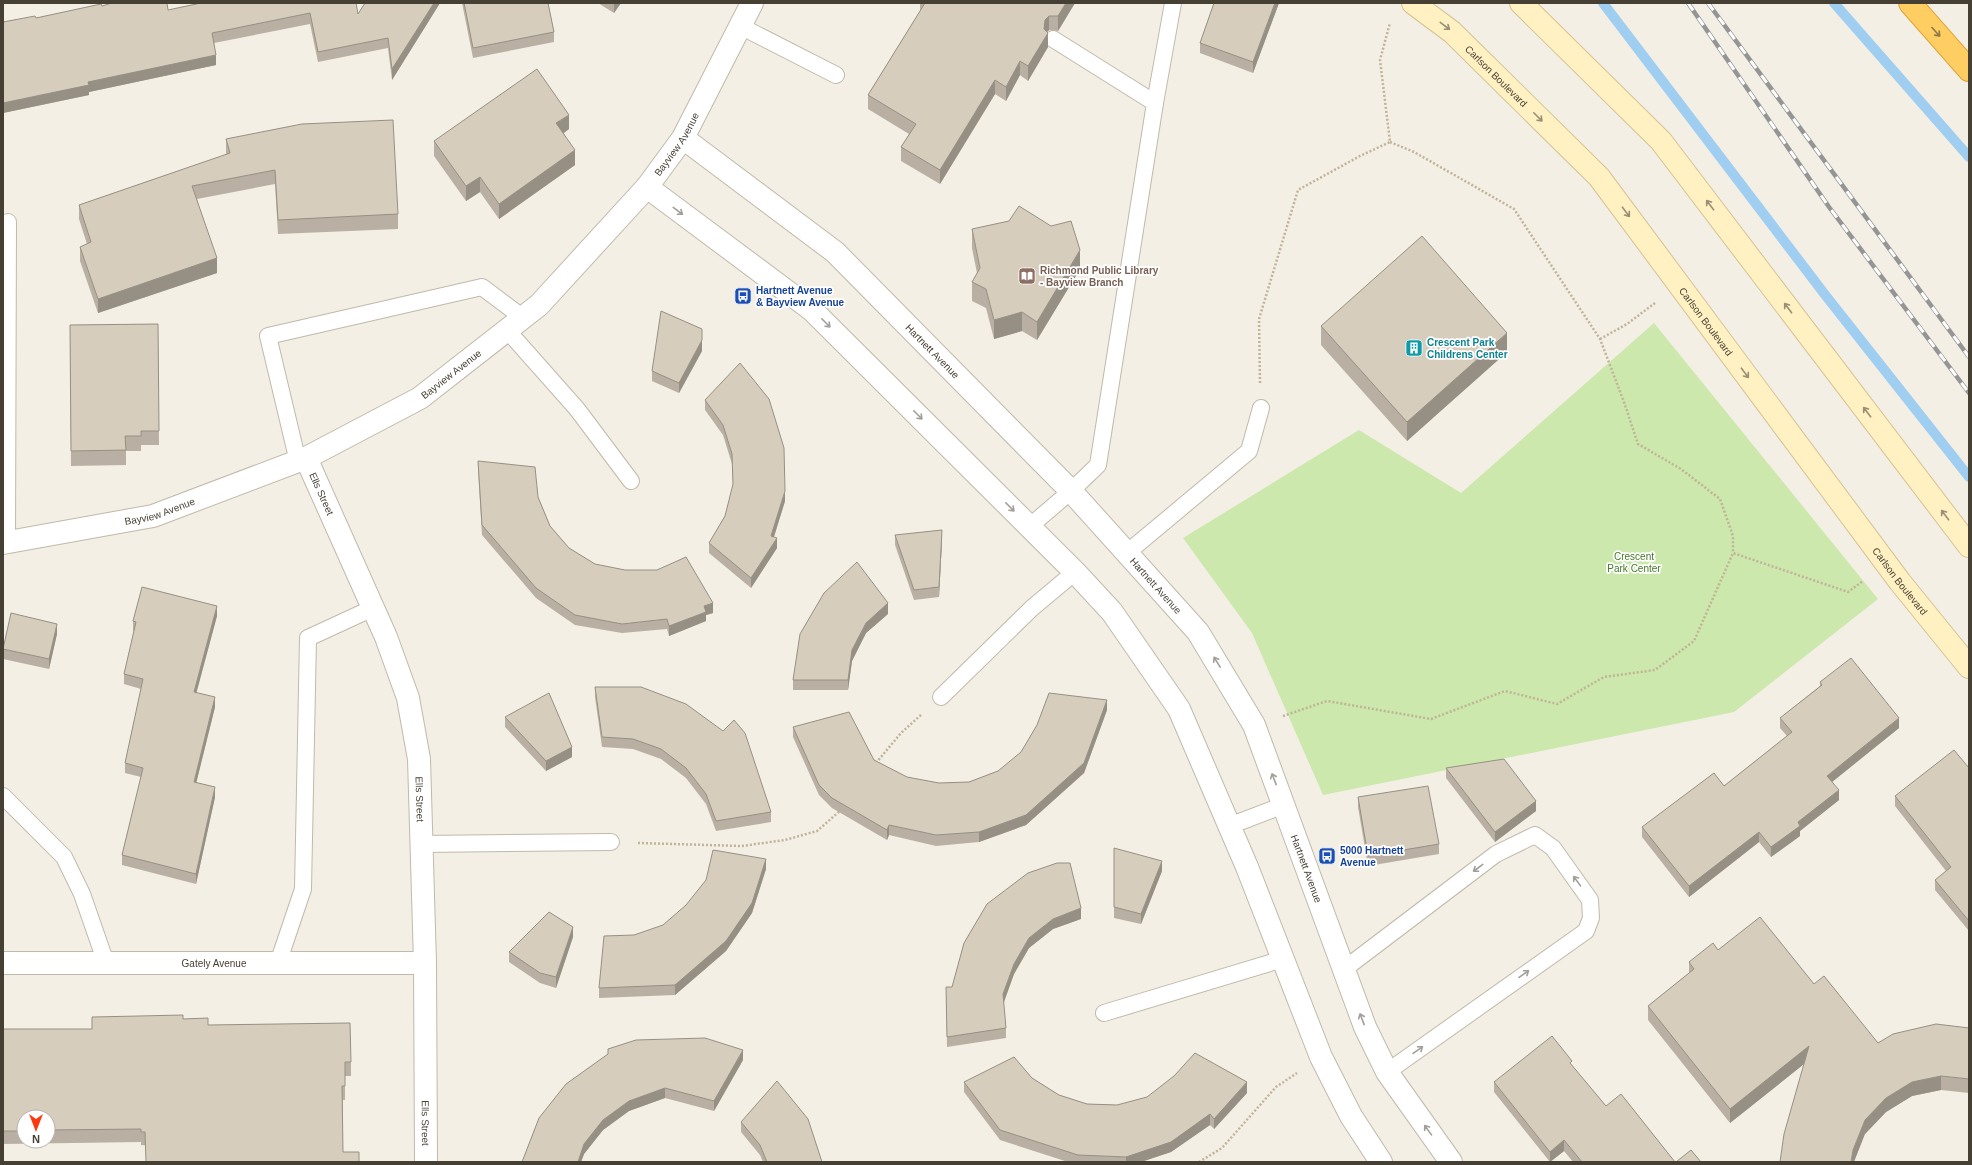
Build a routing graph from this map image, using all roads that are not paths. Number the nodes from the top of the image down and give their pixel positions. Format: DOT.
graph roads {
  1 [pos="752,3"];
  2 [pos="1173,3"];
  3 [pos="1414,3"];
  4 [pos="1521,3"];
  5 [pos="1910,3"];
  6 [pos="740,26"];
  7 [pos="1053,39"];
  8 [pos="1969,70"];
  9 [pos="836,76"];
  10 [pos="1155,103"];
  11 [pos="683,138"];
  12 [pos="647,187"];
  13 [pos="8,222"];
  14 [pos="515,324"];
  15 [pos="1261,408"];
  16 [pos="302,460"];
  17 [pos="631,481"];
  18 [pos="1071,491"];
  19 [pos="1029,527"];
  20 [pos="5,542"];
  21 [pos="1969,546"];
  22 [pos="1128,552"];
  23 [pos="1075,572"];
  24 [pos="373,608"];
  25 [pos="1969,667"];
  26 [pos="941,697"];
  27 [pos="3,796"];
  28 [pos="1284,805"];
  29 [pos="1229,826"];
  30 [pos="611,842"];
  31 [pos="422,844"];
  32 [pos="1283,959"];
  33 [pos="3,963"];
  34 [pos="106,963"];
  35 [pos="278,963"];
  36 [pos="426,963"];
  37 [pos="1344,970"];
  38 [pos="1104,1013"];
  39 [pos="1387,1072"];
  40 [pos="426,1162"];
  41 [pos="1382,1162"];
  42 [pos="1451,1162"];
  1 -- 6 [label="street, Bayview Avenue"];
  2 -- 10 [label="lane"];
  3 -- 25 [label="main road, Carlson Boulevard, one-way"];
  21 -- 4 [label="main road, one-way"];
  5 -- 8 [label="highway, one-way"];
  6 -- 9 [label="lane"];
  6 -- 11 [label="street, Bayview Avenue"];
  7 -- 10 [label="lane"];
  10 -- 18 [label="lane"];
  11 -- 12 [label="street, Bayview Avenue"];
  11 -- 18 [label="street, Hartnett Avenue"];
  12 -- 14 [label="street, Bayview Avenue"];
  12 -- 19 [label="street, one-way"];
  13 -- 20 [label="lane"];
  14 -- 16 [label="street, Bayview Avenue"];
  14 -- 16 [label="lane"];
  14 -- 17 [label="lane"];
  15 -- 22 [label="lane"];
  16 -- 20 [label="street, Bayview Avenue"];
  16 -- 24 [label="street, Ells Street"];
  18 -- 19 [label="lane"];
  18 -- 22 [label="street, Hartnett Avenue"];
  19 -- 23 [label="street"];
  28 -- 22 [label="street, Hartnett Avenue, one-way"];
  23 -- 26 [label="lane"];
  23 -- 29 [label="street"];
  24 -- 31 [label="street, Ells Street"];
  24 -- 35 [label="lane"];
  27 -- 34 [label="lane"];
  28 -- 29 [label="lane"];
  28 -- 37 [label="street, Hartnett Avenue"];
  29 -- 32 [label="street"];
  30 -- 31 [label="lane"];
  31 -- 36 [label="street, Ells Street"];
  32 -- 38 [label="lane"];
  32 -- 41 [label="street"];
  33 -- 34 [label="street, Gately Avenue"];
  34 -- 35 [label="street, Gately Avenue"];
  35 -- 36 [label="street, Gately Avenue"];
  36 -- 40 [label="street, Ells Street"];
  39 -- 37 [label="street, Hartnett Avenue, one-way"];
  39 -- 37 [label="lane, one-way"];
  42 -- 39 [label="street, Hartnett Avenue, one-way"];
}
